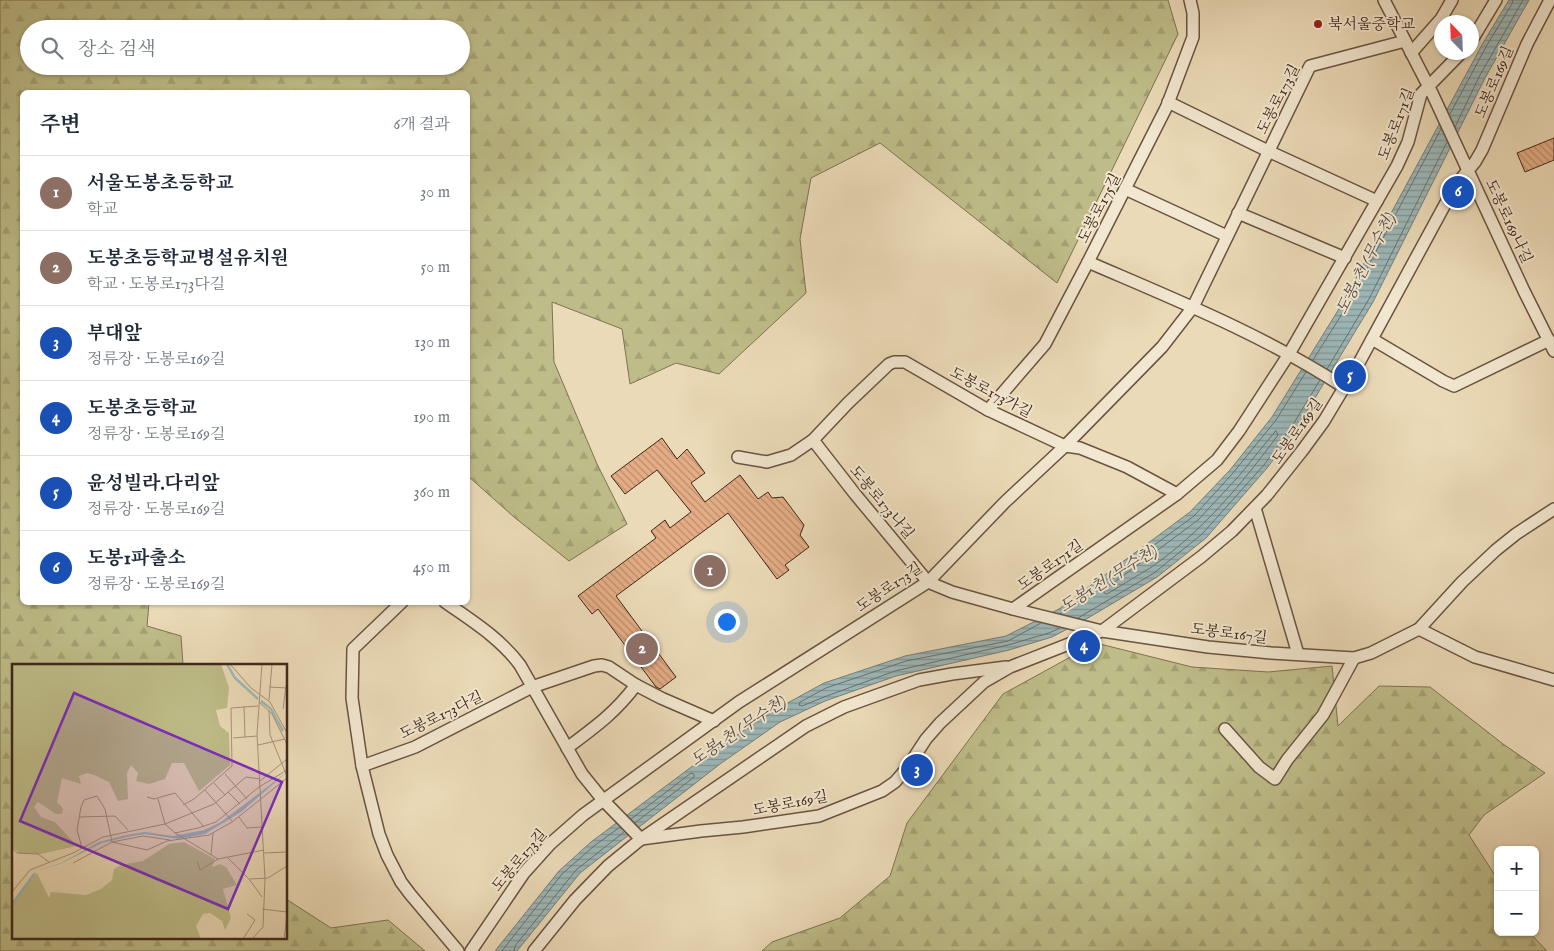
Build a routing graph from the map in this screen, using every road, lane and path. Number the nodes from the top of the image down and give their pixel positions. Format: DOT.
graph roads {
  1 [pos="1190,0"];
  2 [pos="1384,0"];
  3 [pos="1452,0"];
  4 [pos="1496,0"];
  5 [pos="1550,0"];
  6 [pos="1479,28"];
  7 [pos="1405,41"];
  8 [pos="1411,53"];
  9 [pos="1455,60"];
  10 [pos="1430,89"];
  11 [pos="1168,102"];
  12 [pos="1268,151"];
  13 [pos="1469,169"];
  14 [pos="1125,189"];
  15 [pos="1377,201"];
  16 [pos="1238,212"];
  17 [pos="1227,236"];
  18 [pos="1345,258"];
  19 [pos="1088,262"];
  20 [pos="1193,307"];
  21 [pos="1372,339"];
  22 [pos="1549,340"];
  23 [pos="1554,350"];
  24 [pos="1292,355"];
  25 [pos="1342,386"];
  26 [pos="988,410"];
  27 [pos="813,440"];
  28 [pos="1065,446"];
  29 [pos="738,456"];
  30 [pos="1177,494"];
  31 [pos="1255,508"];
  32 [pos="1554,509"];
  33 [pos="928,582"];
  34 [pos="399,605"];
  35 [pos="449,605"];
  36 [pos="1013,609"];
  37 [pos="1419,629"];
  38 [pos="1098,630"];
  39 [pos="1298,654"];
  40 [pos="1354,658"];
  41 [pos="1010,667"];
  42 [pos="1554,680"];
  43 [pos="636,685"];
  44 [pos="532,687"];
  45 [pos="714,720"];
  46 [pos="1225,729"];
  47 [pos="567,748"];
  48 [pos="362,766"];
  49 [pos="606,803"];
  50 [pos="639,837"];
  51 [pos="458,951"];
  52 [pos="471,951"];
  53 [pos="534,951"];
  1 -- 11 [label="street, 도봉로175길"];
  2 -- 7 [label="street, 도봉로169나길"];
  3 -- 8 [label="street"];
  4 -- 6 [label="street"];
  5 -- 13 [label="street, 도봉로169길"];
  7 -- 8 [label="street, 도봉로169나길"];
  7 -- 12 [label="street, 도봉로173길"];
  8 -- 10 [label="street, 도봉로169나길"];
  9 -- 10 [label="street"];
  10 -- 13 [label="street, 도봉로169나길"];
  10 -- 15 [label="street, 도봉로171길"];
  11 -- 12 [label="street, 도봉로173길"];
  11 -- 14 [label="street, 도봉로175길"];
  12 -- 15 [label="street"];
  12 -- 16 [label="street, 도봉로173길"];
  13 -- 21 [label="street, 도봉로169길"];
  13 -- 22 [label="street, 도봉로169나길"];
  14 -- 17 [label="street"];
  14 -- 19 [label="street, 도봉로175길"];
  15 -- 18 [label="street, 도봉로171길"];
  16 -- 17 [label="street, 도봉로173길"];
  16 -- 18 [label="street"];
  17 -- 20 [label="street, 도봉로173길"];
  18 -- 24 [label="street, 도봉로171길"];
  19 -- 20 [label="street"];
  19 -- 26 [label="street, 도봉로175길"];
  20 -- 24 [label="street"];
  20 -- 28 [label="street, 도봉로173길"];
  21 -- 22 [label="street"];
  21 -- 25 [label="street, 도봉로169길"];
  22 -- 23 [label="street, 도봉로169나길"];
  24 -- 25 [label="street"];
  24 -- 30 [label="street, 도봉로171길"];
  25 -- 31 [label="street, 도봉로169길"];
  26 -- 27 [label="street, 도봉로173가길"];
  26 -- 28 [label="street, 도봉로173가길"];
  27 -- 29 [label="street"];
  27 -- 33 [label="street, 도봉로173나길"];
  28 -- 30 [label="street"];
  28 -- 33 [label="street, 도봉로173길"];
  30 -- 36 [label="street, 도봉로171길"];
  31 -- 38 [label="street, 도봉로169길"];
  31 -- 39 [label="street"];
  32 -- 37 [label="street, 도봉로167길"];
  33 -- 36 [label="street, 도봉로171길"];
  33 -- 45 [label="street, 도봉로173길"];
  34 -- 48 [label="street"];
  35 -- 44 [label="street"];
  36 -- 38 [label="street, 도봉로167길"];
  37 -- 40 [label="street, 도봉로167길"];
  37 -- 42 [label="street"];
  38 -- 39 [label="street, 도봉로167길"];
  38 -- 41 [label="street, 도봉로169길"];
  39 -- 40 [label="street, 도봉로167길"];
  40 -- 46 [label="street"];
  41 -- 50 [label="street, 도봉로169길"];
  41 -- 50 [label="street, 도봉로169길"];
  43 -- 44 [label="street, 도봉로173다길"];
  43 -- 45 [label="street, 도봉로173다길"];
  43 -- 47 [label="street"];
  44 -- 47 [label="street"];
  44 -- 48 [label="street, 도봉로173다길"];
  45 -- 49 [label="street, 도봉로173길"];
  47 -- 49 [label="street"];
  48 -- 51 [label="street"];
  49 -- 50 [label="street"];
  49 -- 52 [label="street, 도봉로173길"];
  50 -- 53 [label="street, 도봉로169길"];
}
